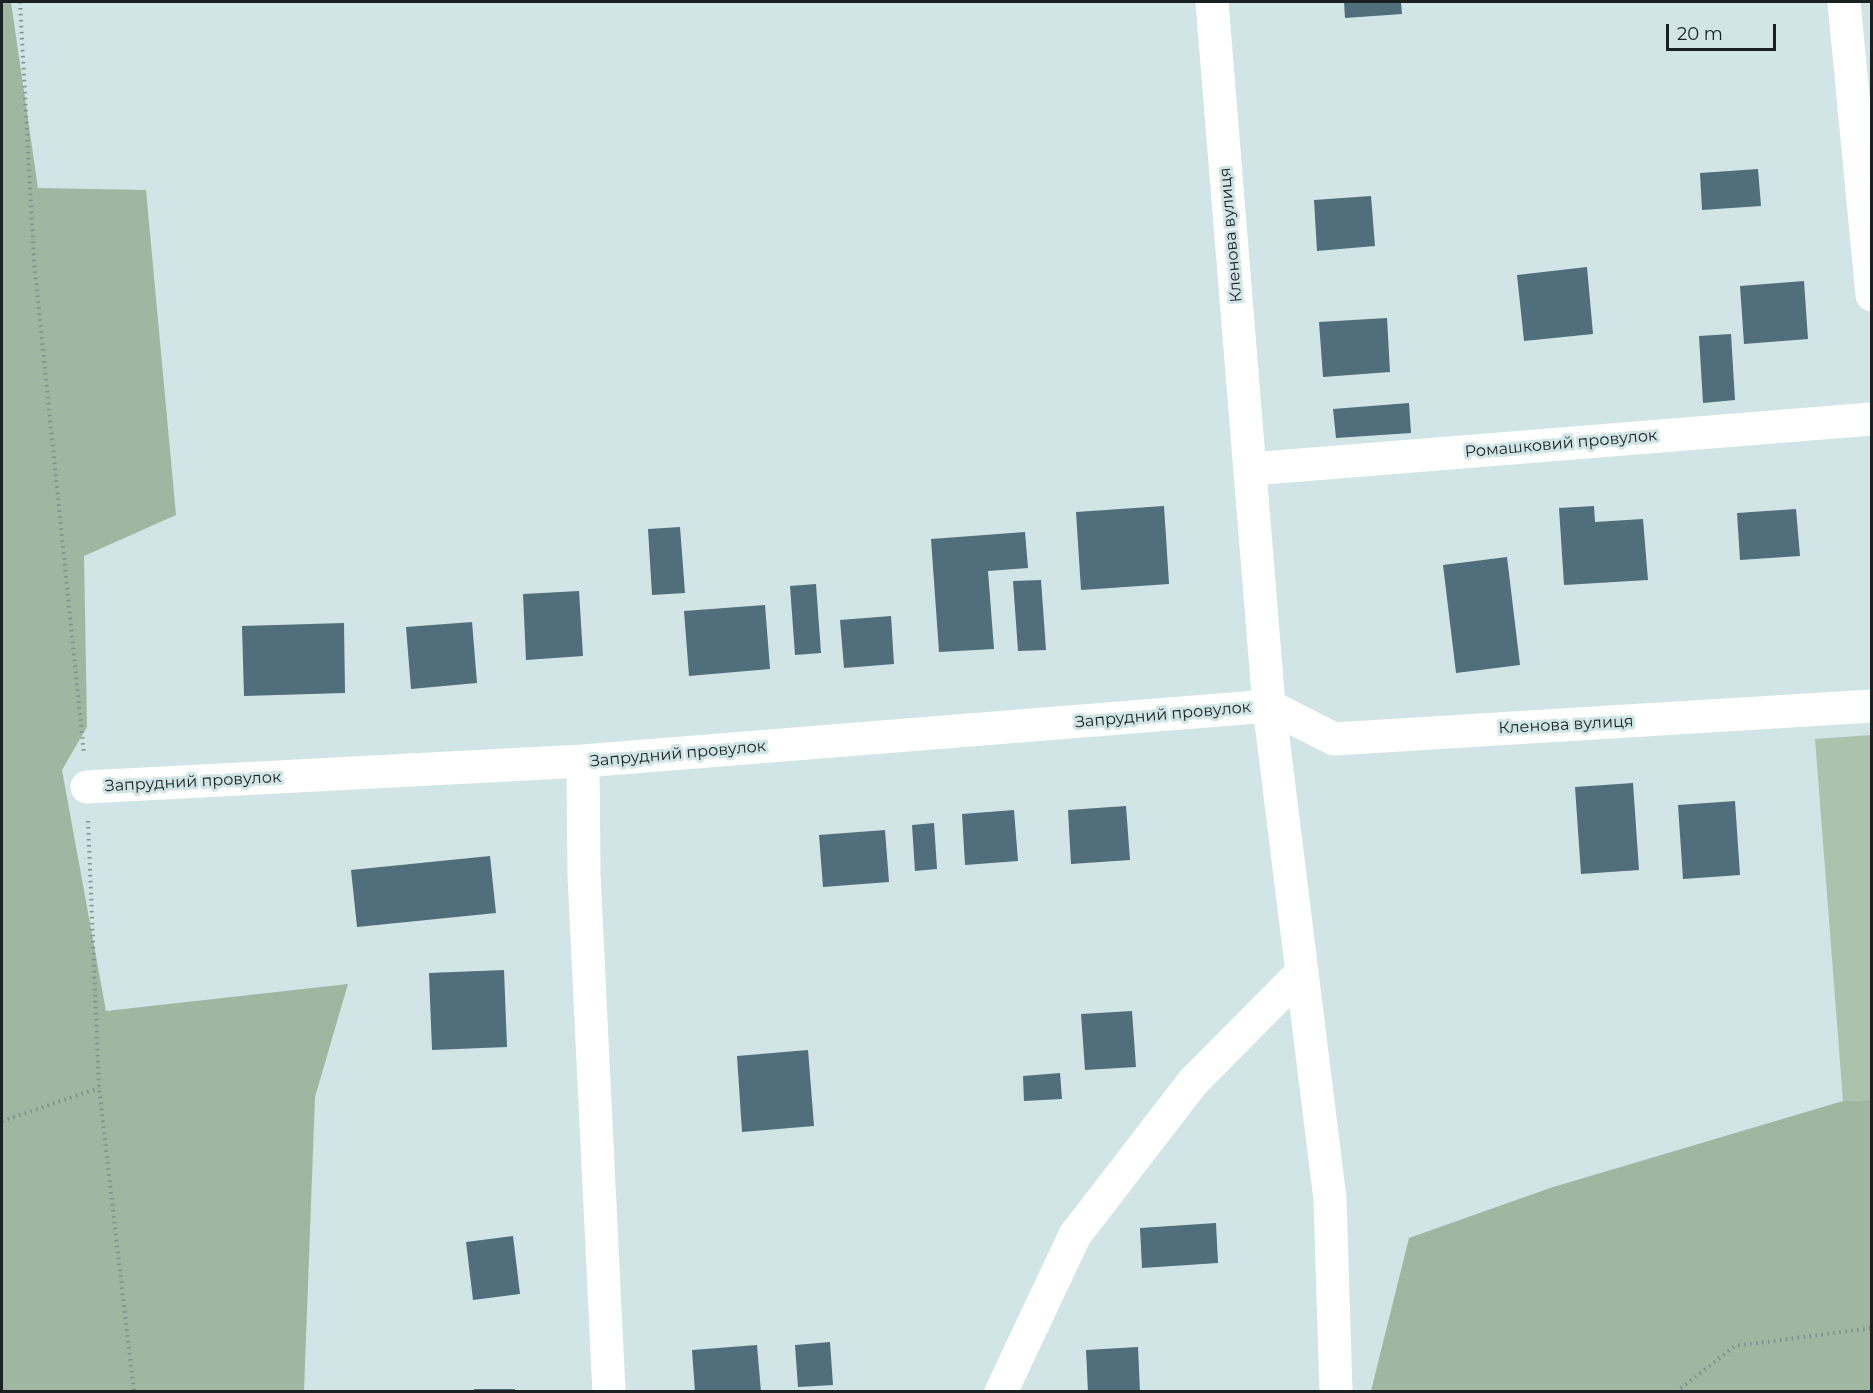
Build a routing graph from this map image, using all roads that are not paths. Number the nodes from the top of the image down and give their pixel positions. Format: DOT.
graph roads {
  1 [pos="1212,2"];
  2 [pos="1844,2"];
  3 [pos="1872,296"];
  4 [pos="1872,419"];
  5 [pos="1251,469"];
  6 [pos="1269,706"];
  7 [pos="1872,706"];
  8 [pos="583,761"];
  9 [pos="87,787"];
  10 [pos="1302,972"];
  11 [pos="609,1392"];
  12 [pos="1001,1392"];
  13 [pos="1336,1392"];
  1 -- 5 [label="street, Кленова вулиця"];
  2 -- 3 [label="street"];
  4 -- 5 [label="street, Ромашковий провулок"];
  5 -- 6 [label="street, Кленова вулиця"];
  6 -- 7 [label="street, Кленова вулиця"];
  6 -- 8 [label="street, Запрудний провулок"];
  6 -- 10 [label="street, Кленова вулиця"];
  8 -- 9 [label="street, Запрудний провулок"];
  8 -- 11 [label="street"];
  10 -- 12 [label="street"];
  10 -- 13 [label="street, Кленова вулиця"];
}
